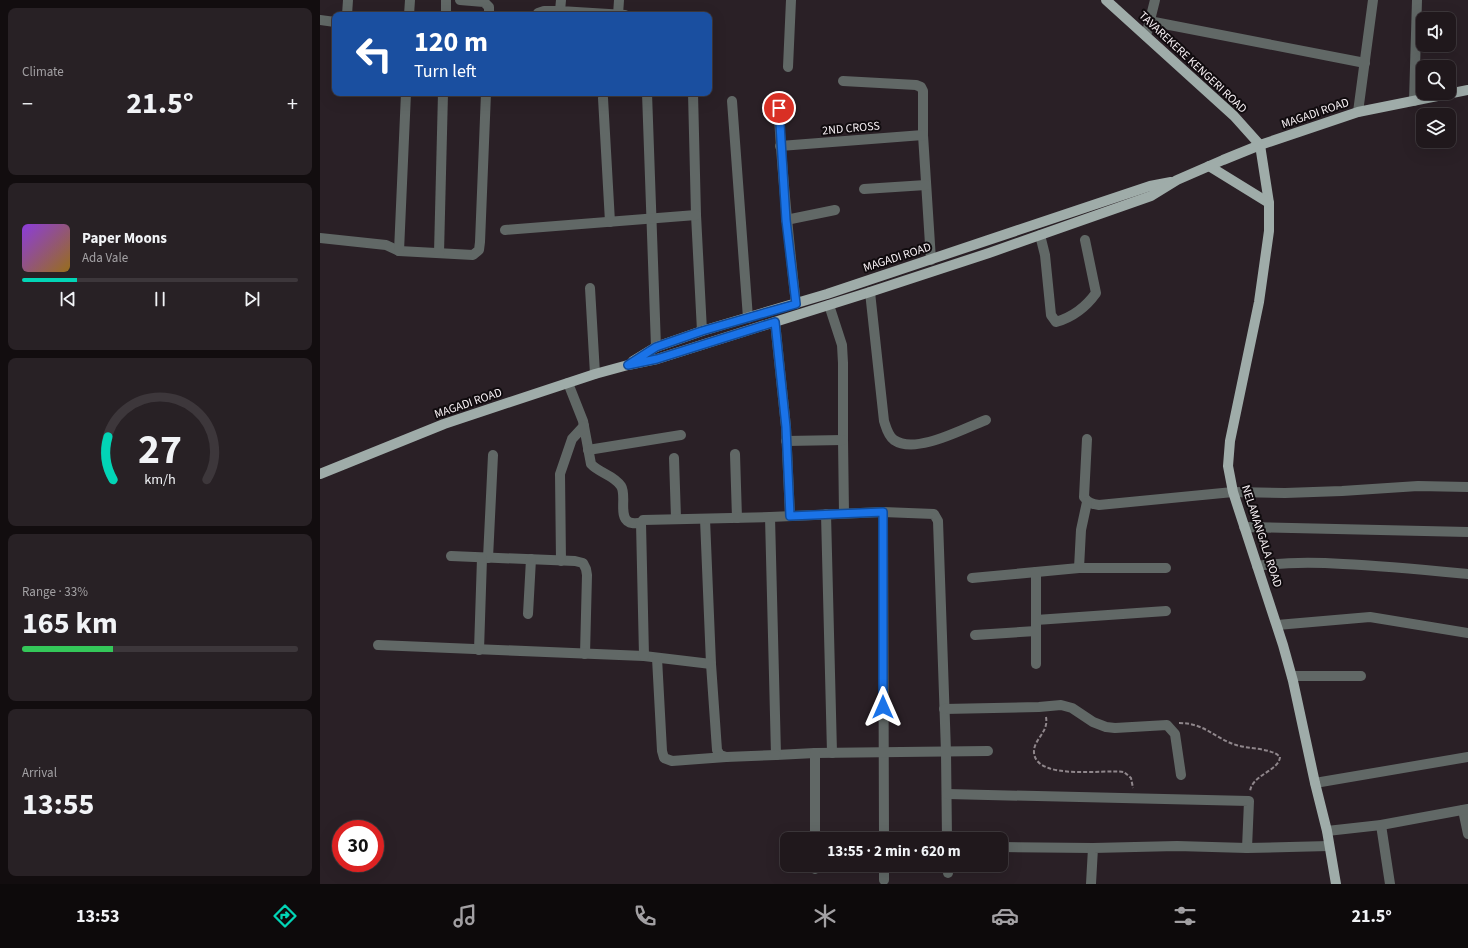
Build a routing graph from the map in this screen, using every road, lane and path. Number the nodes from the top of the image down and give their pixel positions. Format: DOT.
graph roads {
  1 [pos="348,0"];
  2 [pos="410,0"];
  3 [pos="446,0"];
  4 [pos="460,0"];
  5 [pos="561,0"];
  6 [pos="618,0"];
  7 [pos="791,0"];
  8 [pos="1106,0"];
  9 [pos="1155,0"];
  10 [pos="1373,0"];
  11 [pos="1417,0"];
  12 [pos="560,11"];
  13 [pos="348,12"];
  14 [pos="409,12"];
  15 [pos="446,12"];
  16 [pos="489,12"];
  17 [pos="541,12"];
  18 [pos="570,12"];
  19 [pos="618,12"];
  20 [pos="320,20"];
  21 [pos="1149,21"];
  22 [pos="332,22"];
  23 [pos="1146,36"];
  24 [pos="1365,63"];
  25 [pos="788,68"];
  26 [pos="843,81"];
  27 [pos="1468,90"];
  28 [pos="406,96"];
  29 [pos="443,96"];
  30 [pos="486,96"];
  31 [pos="647,96"];
  32 [pos="693,96"];
  33 [pos="778,96"];
  34 [pos="603,98"];
  35 [pos="732,101"];
  36 [pos="1414,101"];
  37 [pos="1358,112"];
  38 [pos="923,135"];
  39 [pos="1260,145"];
  40 [pos="780,146"];
  41 [pos="1209,166"];
  42 [pos="1177,180"];
  43 [pos="926,185"];
  44 [pos="864,189"];
  45 [pos="1269,203"];
  46 [pos="1096,204"];
  47 [pos="835,210"];
  48 [pos="1100,214"];
  49 [pos="696,215"];
  50 [pos="651,219"];
  51 [pos="786,220"];
  52 [pos="610,222"];
  53 [pos="505,230"];
  54 [pos="1040,235"];
  55 [pos="320,238"];
  56 [pos="1085,240"];
  57 [pos="399,251"];
  58 [pos="439,253"];
  59 [pos="931,260"];
  60 [pos="590,288"];
  61 [pos="870,292"];
  62 [pos="796,304"];
  63 [pos="829,305"];
  64 [pos="748,318"];
  65 [pos="775,322"];
  66 [pos="702,331"];
  67 [pos="656,347"];
  68 [pos="628,365"];
  69 [pos="595,374"];
  70 [pos="568,383"];
  71 [pos="986,420"];
  72 [pos="584,426"];
  73 [pos="681,435"];
  74 [pos="1087,439"];
  75 [pos="842,440"];
  76 [pos="786,441"];
  77 [pos="588,450"];
  78 [pos="735,454"];
  79 [pos="493,455"];
  80 [pos="674,458"];
  81 [pos="320,474"];
  82 [pos="1468,487"];
  83 [pos="1233,492"];
  84 [pos="1087,502"];
  85 [pos="883,512"];
  86 [pos="844,513"];
  87 [pos="826,514"];
  88 [pos="790,516"];
  89 [pos="770,517"];
  90 [pos="676,518"];
  91 [pos="736,518"];
  92 [pos="705,519"];
  93 [pos="642,524"];
  94 [pos="1244,527"];
  95 [pos="1468,532"];
  96 [pos="451,556"];
  97 [pos="485,558"];
  98 [pos="531,559"];
  99 [pos="561,561"];
  100 [pos="1257,566"];
  101 [pos="1079,568"];
  102 [pos="1166,568"];
  103 [pos="1036,572"];
  104 [pos="1468,574"];
  105 [pos="972,578"];
  106 [pos="1166,611"];
  107 [pos="528,614"];
  108 [pos="1036,620"];
  109 [pos="1277,625"];
  110 [pos="1036,631"];
  111 [pos="1468,633"];
  112 [pos="975,635"];
  113 [pos="378,645"];
  114 [pos="479,650"];
  115 [pos="585,654"];
  116 [pos="644,656"];
  117 [pos="657,658"];
  118 [pos="711,664"];
  119 [pos="1036,664"];
  120 [pos="1292,676"];
  121 [pos="1361,676"];
  122 [pos="1040,708"];
  123 [pos="944,709"];
  124 [pos="1167,725"];
  125 [pos="988,751"];
  126 [pos="884,752"];
  127 [pos="946,752"];
  128 [pos="815,753"];
  129 [pos="832,753"];
  130 [pos="776,755"];
  131 [pos="726,757"];
  132 [pos="1468,757"];
  133 [pos="1182,775"];
  134 [pos="1315,783"];
  135 [pos="947,794"];
  136 [pos="1135,799"];
  137 [pos="1249,801"];
  138 [pos="1465,809"];
  139 [pos="1381,825"];
  140 [pos="1327,831"];
  141 [pos="815,832"];
  142 [pos="884,832"];
  143 [pos="948,832"];
  144 [pos="1468,834"];
  145 [pos="1329,846"];
  146 [pos="1008,847"];
  147 [pos="1093,848"];
  148 [pos="1247,848"];
  149 [pos="884,872"];
  150 [pos="884,880"];
  151 [pos="1091,884"];
  152 [pos="1336,884"];
  153 [pos="1390,884"];
  1 -- 13 [label="street"];
  2 -- 14 [label="street"];
  3 -- 15 [label="street"];
  4 -- 16 [label="street"];
  5 -- 12 [label="street"];
  6 -- 19 [label="street"];
  7 -- 25 [label="street"];
  8 -- 23 [label="main road, TAVAREKERE KENGERI ROAD"];
  9 -- 21 [label="street"];
  10 -- 24 [label="street"];
  11 -- 36 [label="street"];
  12 -- 17 [label="street"];
  12 -- 18 [label="street"];
  20 -- 22 [label="street"];
  21 -- 23 [label="street"];
  21 -- 24 [label="street"];
  23 -- 39 [label="main road, TAVAREKERE KENGERI ROAD"];
  24 -- 37 [label="street"];
  26 -- 38 [label="street"];
  27 -- 36 [label="main road, MAGADI ROAD"];
  28 -- 57 [label="street"];
  29 -- 58 [label="street"];
  30 -- 58 [label="street"];
  31 -- 50 [label="street"];
  32 -- 49 [label="street"];
  33 -- 40 [label="street"];
  34 -- 52 [label="street"];
  35 -- 64 [label="street"];
  36 -- 37 [label="main road, MAGADI ROAD"];
  37 -- 39 [label="main road, MAGADI ROAD"];
  38 -- 40 [label="street, 2ND CROSS"];
  38 -- 43 [label="street"];
  39 -- 41 [label="main road, MAGADI ROAD"];
  39 -- 45 [label="main road, NELAMANGALA ROAD"];
  40 -- 51 [label="street"];
  41 -- 42 [label="main road, MAGADI ROAD"];
  41 -- 45 [label="main road"];
  42 -- 46 [label="main road, MAGADI ROAD"];
  42 -- 48 [label="main road, MAGADI ROAD"];
  43 -- 44 [label="street"];
  43 -- 59 [label="street"];
  45 -- 83 [label="main road, NELAMANGALA ROAD"];
  46 -- 48 [label="main road"];
  46 -- 59 [label="main road, MAGADI ROAD"];
  47 -- 51 [label="street"];
  48 -- 54 [label="main road, MAGADI ROAD"];
  49 -- 50 [label="street"];
  49 -- 66 [label="street"];
  50 -- 52 [label="street"];
  50 -- 67 [label="street"];
  51 -- 62 [label="street"];
  52 -- 53 [label="street"];
  54 -- 56 [label="street"];
  54 -- 61 [label="main road, MAGADI ROAD"];
  55 -- 57 [label="street"];
  57 -- 58 [label="street"];
  59 -- 62 [label="main road, MAGADI ROAD"];
  60 -- 69 [label="street"];
  61 -- 63 [label="main road, MAGADI ROAD"];
  61 -- 71 [label="street"];
  62 -- 64 [label="main road, MAGADI ROAD"];
  63 -- 65 [label="main road, MAGADI ROAD"];
  63 -- 75 [label="street"];
  64 -- 66 [label="main road, MAGADI ROAD"];
  65 -- 68 [label="main road, MAGADI ROAD"];
  65 -- 76 [label="street"];
  66 -- 67 [label="main road, MAGADI ROAD"];
  67 -- 68 [label="main road, MAGADI ROAD"];
  68 -- 69 [label="main road, MAGADI ROAD"];
  69 -- 70 [label="main road, MAGADI ROAD"];
  70 -- 72 [label="street"];
  70 -- 81 [label="main road, MAGADI ROAD"];
  72 -- 77 [label="street"];
  72 -- 99 [label="street"];
  73 -- 77 [label="street"];
  74 -- 84 [label="street"];
  75 -- 76 [label="street"];
  75 -- 86 [label="street"];
  76 -- 88 [label="street"];
  77 -- 93 [label="street"];
  78 -- 91 [label="street"];
  79 -- 97 [label="street"];
  80 -- 90 [label="street"];
  82 -- 83 [label="street"];
  83 -- 84 [label="street"];
  83 -- 94 [label="main road, NELAMANGALA ROAD"];
  84 -- 101 [label="street"];
  85 -- 86 [label="street"];
  85 -- 123 [label="street"];
  85 -- 126 [label="street"];
  86 -- 87 [label="street"];
  87 -- 88 [label="street"];
  87 -- 129 [label="street"];
  88 -- 89 [label="street"];
  89 -- 91 [label="street"];
  89 -- 130 [label="street"];
  90 -- 92 [label="street"];
  90 -- 93 [label="street"];
  91 -- 92 [label="street"];
  92 -- 118 [label="street"];
  93 -- 116 [label="street"];
  94 -- 95 [label="street"];
  94 -- 100 [label="main road, NELAMANGALA ROAD"];
  96 -- 97 [label="street"];
  97 -- 98 [label="street"];
  97 -- 114 [label="street"];
  98 -- 99 [label="street"];
  98 -- 107 [label="street"];
  99 -- 115 [label="street"];
  100 -- 104 [label="street"];
  100 -- 109 [label="main road, NELAMANGALA ROAD"];
  101 -- 102 [label="street"];
  101 -- 103 [label="street"];
  103 -- 105 [label="street"];
  103 -- 108 [label="street"];
  106 -- 108 [label="street"];
  108 -- 110 [label="street"];
  109 -- 111 [label="street"];
  109 -- 120 [label="main road, NELAMANGALA ROAD"];
  110 -- 112 [label="street"];
  110 -- 119 [label="street"];
  113 -- 114 [label="street"];
  114 -- 115 [label="street"];
  115 -- 116 [label="street"];
  116 -- 117 [label="street"];
  117 -- 118 [label="street"];
  117 -- 131 [label="street"];
  118 -- 131 [label="street"];
  120 -- 121 [label="street"];
  120 -- 134 [label="main road, NELAMANGALA ROAD"];
  122 -- 123 [label="street"];
  122 -- 124 [label="street"];
  122 -- 136 [label="path"];
  123 -- 127 [label="street"];
  124 -- 133 [label="street"];
  124 -- 137 [label="path"];
  125 -- 127 [label="street"];
  126 -- 127 [label="street"];
  126 -- 129 [label="street"];
  126 -- 142 [label="street"];
  127 -- 135 [label="street"];
  128 -- 129 [label="street"];
  128 -- 130 [label="street"];
  128 -- 141 [label="street"];
  130 -- 131 [label="street"];
  132 -- 134 [label="street"];
  134 -- 140 [label="main road, NELAMANGALA ROAD"];
  135 -- 136 [label="street"];
  135 -- 143 [label="street"];
  136 -- 137 [label="street"];
  137 -- 148 [label="street"];
  138 -- 139 [label="street"];
  138 -- 144 [label="street"];
  139 -- 140 [label="street"];
  139 -- 153 [label="street"];
  140 -- 145 [label="main road, NELAMANGALA ROAD"];
  145 -- 148 [label="street"];
  145 -- 152 [label="main road, NELAMANGALA ROAD"];
  146 -- 147 [label="street"];
  147 -- 148 [label="street"];
  147 -- 151 [label="street"];
  149 -- 150 [label="street"];
}
